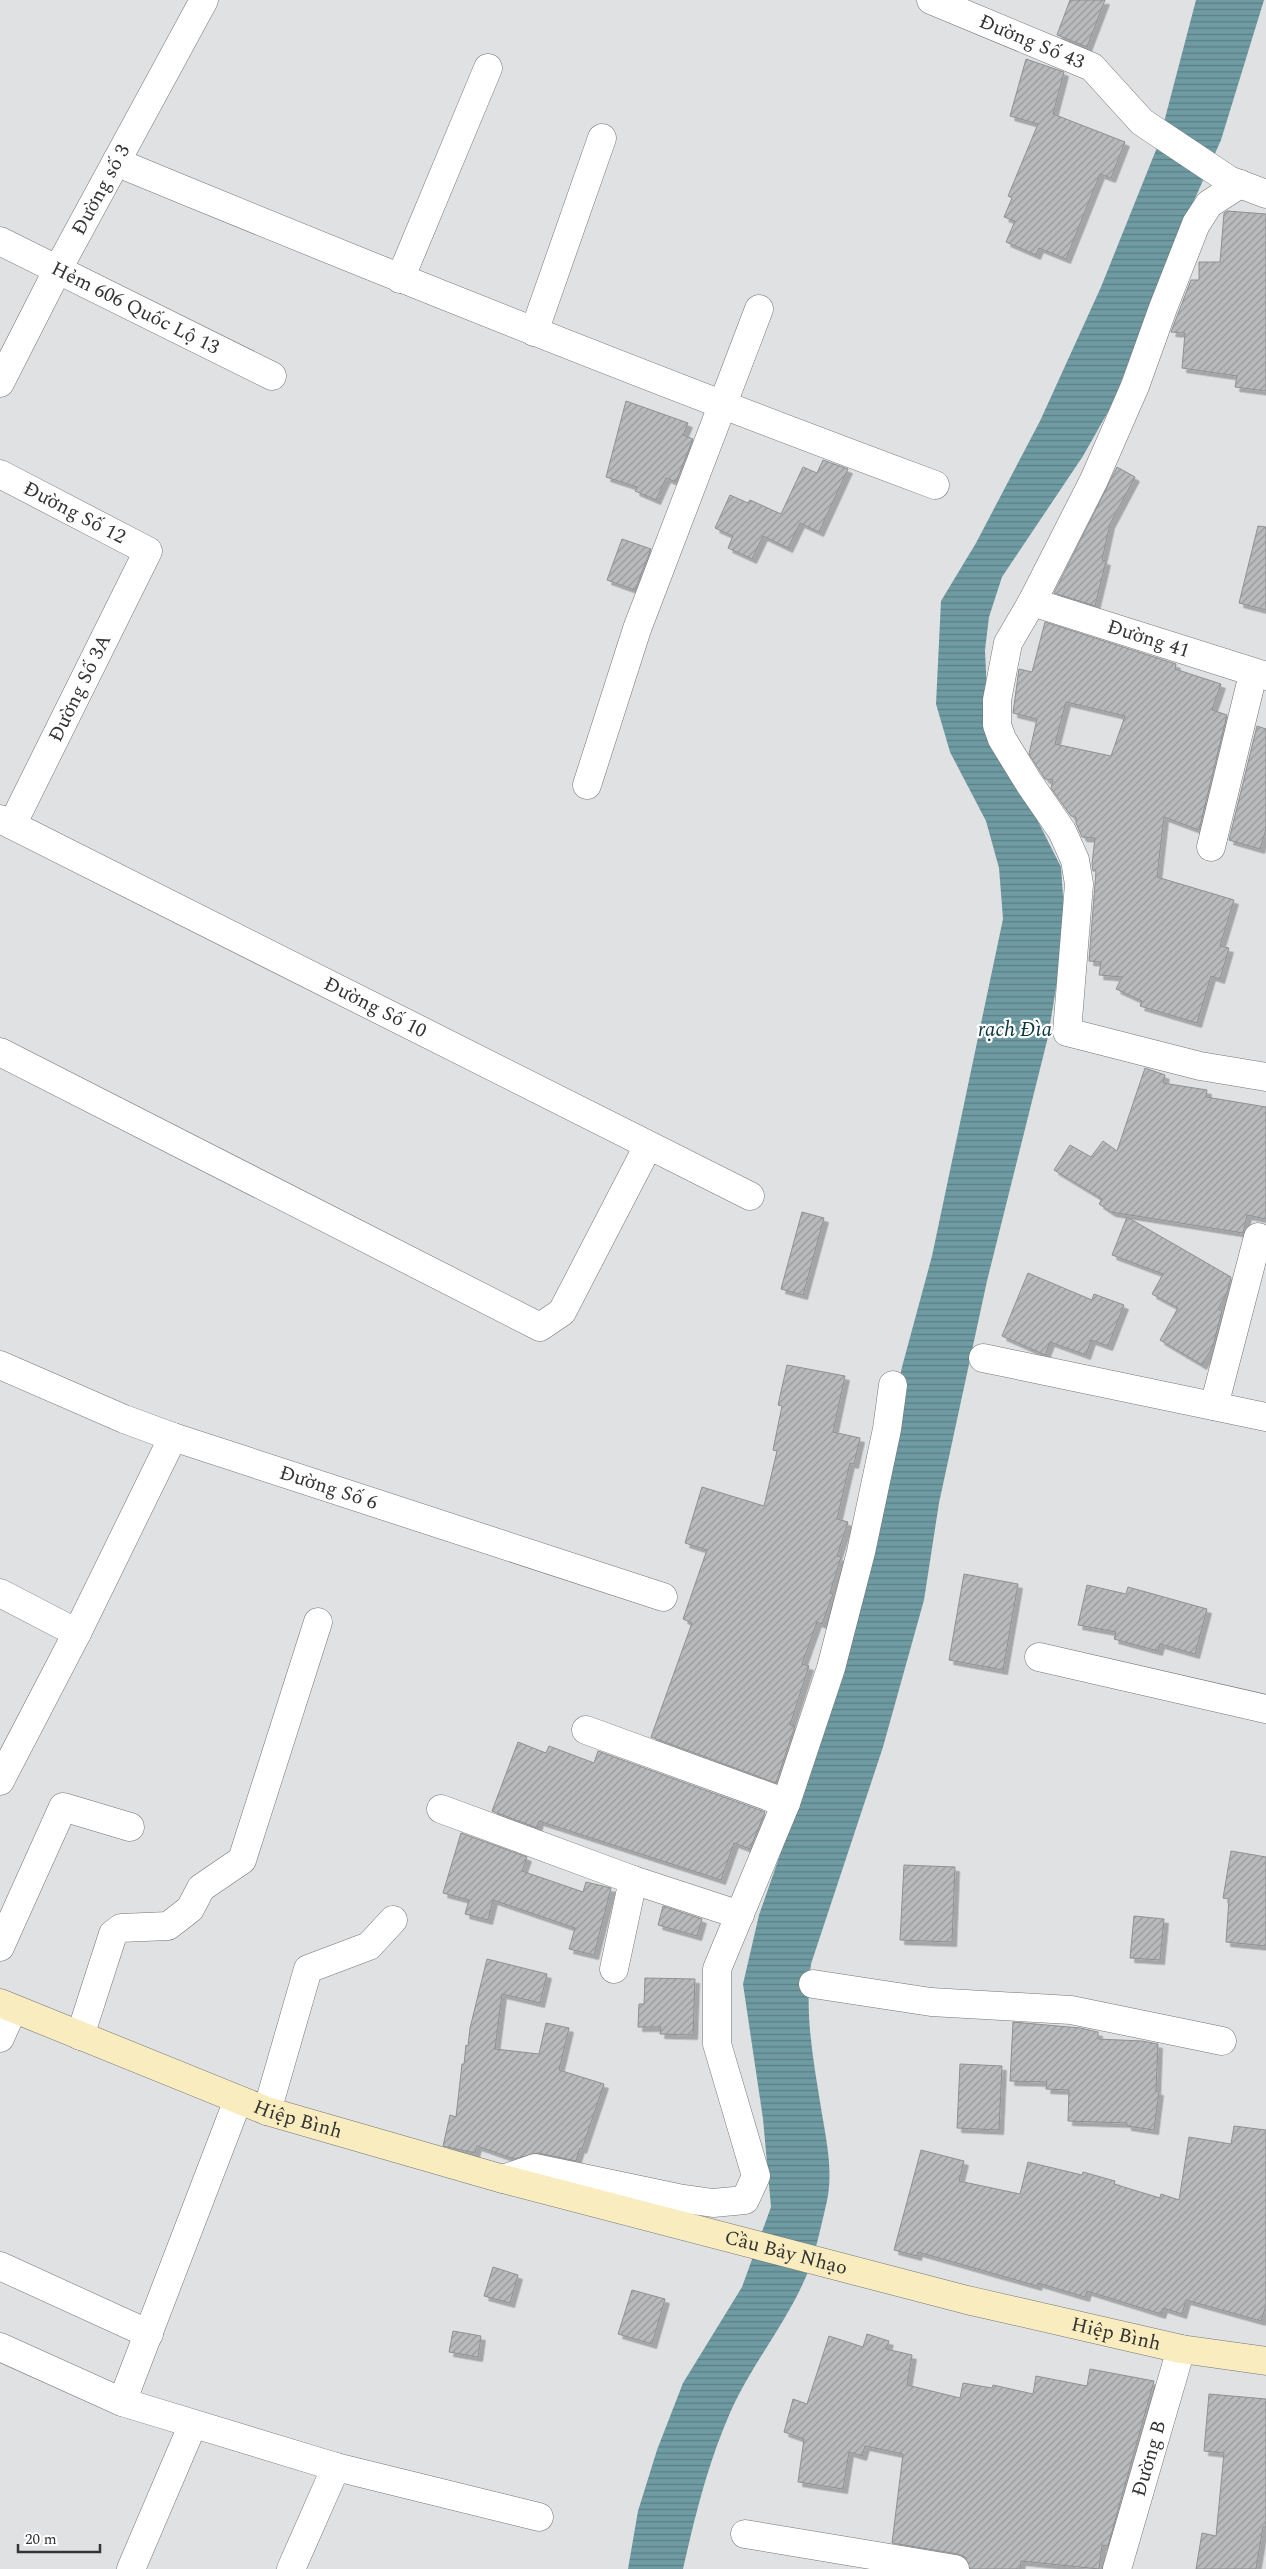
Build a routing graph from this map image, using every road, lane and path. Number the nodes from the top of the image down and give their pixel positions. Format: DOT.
graph roads {
  1 [pos="204,0"];
  2 [pos="931,0"];
  3 [pos="488,68"];
  4 [pos="602,138"];
  5 [pos="116,162"];
  6 [pos="1248,188"];
  7 [pos="0,241"];
  8 [pos="58,269"];
  9 [pos="400,279"];
  10 [pos="759,309"];
  11 [pos="534,332"];
  12 [pos="272,376"];
  13 [pos="0,383"];
  14 [pos="722,406"];
  15 [pos="0,474"];
  16 [pos="936,485"];
  17 [pos="148,551"];
  18 [pos="1032,602"];
  19 [pos="1259,675"];
  20 [pos="587,785"];
  21 [pos="6,822"];
  22 [pos="1211,847"];
  23 [pos="0,1052"];
  24 [pos="1266,1077"];
  25 [pos="648,1146"];
  26 [pos="750,1196"];
  27 [pos="1258,1237"];
  28 [pos="983,1358"];
  29 [pos="0,1365"];
  30 [pos="893,1385"];
  31 [pos="1214,1406"];
  32 [pos="1266,1417"];
  33 [pos="173,1437"];
  34 [pos="0,1593"];
  35 [pos="663,1597"];
  36 [pos="318,1622"];
  37 [pos="77,1634"];
  38 [pos="1039,1657"];
  39 [pos="1266,1709"];
  40 [pos="586,1730"];
  41 [pos="0,1781"];
  42 [pos="786,1803"];
  43 [pos="441,1809"];
  44 [pos="130,1827"];
  45 [pos="633,1880"];
  46 [pos="740,1915"];
  47 [pos="393,1920"];
  48 [pos="0,1947"];
  49 [pos="614,1968"];
  50 [pos="813,1984"];
  51 [pos="7,2006"];
  52 [pos="80,2036"];
  53 [pos="0,2038"];
  54 [pos="1222,2041"];
  55 [pos="238,2100"];
  56 [pos="267,2111"];
  57 [pos="503,2179"];
  58 [pos="606,2206"];
  59 [pos="0,2266"];
  60 [pos="967,2300"];
  61 [pos="149,2334"];
  62 [pos="1,2349"];
  63 [pos="1181,2349"];
  64 [pos="1266,2361"];
  65 [pos="122,2402"];
  66 [pos="194,2424"];
  67 [pos="336,2467"];
  68 [pos="539,2517"];
  69 [pos="745,2534"];
  70 [pos="885,2563"];
  71 [pos="131,2569"];
  72 [pos="291,2569"];
  73 [pos="955,2569"];
  74 [pos="1117,2569"];
  1 -- 5 [label="street, Đường số 3"];
  2 -- 6 [label="street, Đường Số 43"];
  3 -- 9 [label="street"];
  4 -- 11 [label="street"];
  5 -- 8 [label="street, Đường số 3"];
  5 -- 9 [label="street"];
  6 -- 18 [label="street"];
  7 -- 8 [label="street, Hẻm 606 Quốc Lộ 13"];
  8 -- 12 [label="street, Hẻm 606 Quốc Lộ 13"];
  8 -- 13 [label="street, Đường số 3"];
  9 -- 11 [label="street"];
  10 -- 14 [label="street"];
  11 -- 14 [label="street"];
  14 -- 16 [label="street"];
  14 -- 20 [label="street"];
  15 -- 17 [label="street, Đường Số 12"];
  17 -- 21 [label="street, Đường Số 3A"];
  18 -- 19 [label="street, Đường 41"];
  18 -- 24 [label="street"];
  19 -- 22 [label="street"];
  21 -- 25 [label="street, Đường Số 10"];
  23 -- 25 [label="street"];
  25 -- 26 [label="street, Đường Số 10"];
  27 -- 31 [label="street"];
  28 -- 31 [label="street"];
  29 -- 33 [label="street, Đường Số 6"];
  30 -- 42 [label="street"];
  31 -- 32 [label="street"];
  33 -- 35 [label="street, Đường Số 6"];
  33 -- 37 [label="street"];
  34 -- 37 [label="street"];
  36 -- 52 [label="street"];
  37 -- 41 [label="street"];
  38 -- 39 [label="street"];
  40 -- 42 [label="street"];
  42 -- 46 [label="street"];
  43 -- 45 [label="street"];
  44 -- 48 [label="street"];
  45 -- 46 [label="street"];
  45 -- 49 [label="street"];
  46 -- 57 [label="street"];
  47 -- 56 [label="street"];
  50 -- 54 [label="street"];
  51 -- 52 [label="main road, Hiệp Bình"];
  51 -- 53 [label="street"];
  52 -- 55 [label="main road, Hiệp Bình"];
  55 -- 56 [label="main road, Hiệp Bình"];
  55 -- 61 [label="street"];
  56 -- 57 [label="main road, Hiệp Bình"];
  57 -- 58 [label="main road, Hiệp Bình"];
  58 -- 60 [label="main road, Cầu Bảy Nhạo"];
  59 -- 61 [label="street"];
  60 -- 63 [label="main road, Hiệp Bình"];
  61 -- 65 [label="street"];
  62 -- 65 [label="street"];
  63 -- 64 [label="main road, Hiệp Bình"];
  63 -- 74 [label="street, Đường B"];
  65 -- 66 [label="street"];
  66 -- 67 [label="street"];
  66 -- 71 [label="street"];
  67 -- 68 [label="street"];
  67 -- 72 [label="street"];
  69 -- 70 [label="street"];
  70 -- 73 [label="street"];
}
